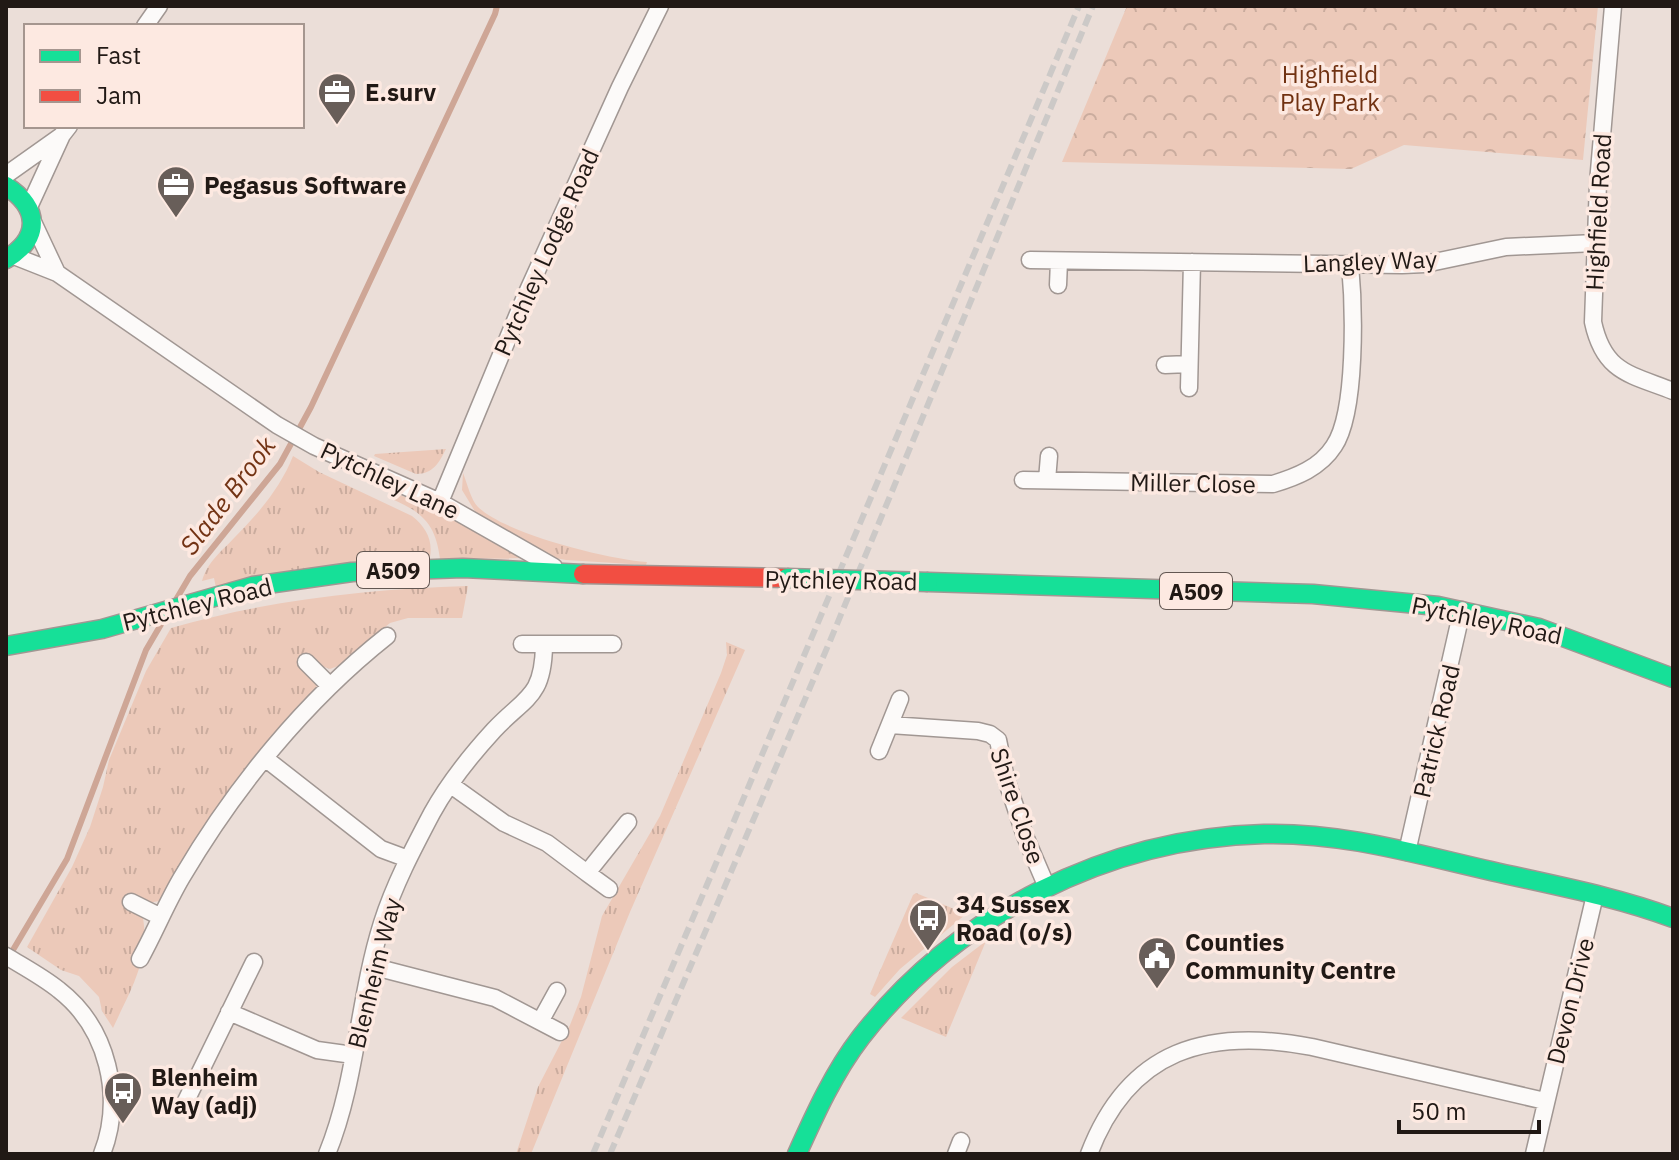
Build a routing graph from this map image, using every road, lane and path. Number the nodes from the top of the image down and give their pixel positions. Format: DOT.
graph roads {
  1 [pos="159,6"];
  2 [pos="660,6"];
  3 [pos="1613,6"];
  4 [pos="146,24"];
  5 [pos="65,130"];
  6 [pos="6,175"];
  7 [pos="6,186"];
  8 [pos="31,214"];
  9 [pos="1595,243"];
  10 [pos="10,257"];
  11 [pos="1030,260"];
  12 [pos="1059,261"];
  13 [pos="1192,262"];
  14 [pos="1350,264"];
  15 [pos="57,273"];
  16 [pos="1058,285"];
  17 [pos="1189,364"];
  18 [pos="1165,365"];
  19 [pos="1189,388"];
  20 [pos="1673,391"];
  21 [pos="1049,456"];
  22 [pos="1023,480"];
  23 [pos="1047,480"];
  24 [pos="440,502"];
  25 [pos="568,574"];
  26 [pos="1462,610"];
  27 [pos="387,636"];
  28 [pos="522,644"];
  29 [pos="613,644"];
  30 [pos="6,646"];
  31 [pos="544,646"];
  32 [pos="306,662"];
  33 [pos="1673,678"];
  34 [pos="330,686"];
  35 [pos="900,699"];
  36 [pos="890,725"];
  37 [pos="879,751"];
  38 [pos="266,759"];
  39 [pos="451,785"];
  40 [pos="628,822"];
  41 [pos="1407,852"];
  42 [pos="408,859"];
  43 [pos="587,873"];
  44 [pos="1046,885"];
  45 [pos="609,889"];
  46 [pos="1595,895"];
  47 [pos="131,902"];
  48 [pos="161,917"];
  49 [pos="1673,918"];
  50 [pos="6,956"];
  51 [pos="140,959"];
  52 [pos="254,962"];
  53 [pos="371,966"];
  54 [pos="557,991"];
  55 [pos="229,1012"];
  56 [pos="541,1020"];
  57 [pos="560,1032"];
  58 [pos="353,1055"];
  59 [pos="1545,1101"];
  60 [pos="184,1105"];
  61 [pos="333,1152"];
  62 [pos="102,1154"];
  63 [pos="797,1154"];
  64 [pos="1089,1154"];
  65 [pos="1534,1154"];
  1 -- 4 [label="street"];
  2 -- 24 [label="street, Pytchley Lodge Road"];
  3 -- 9 [label="street, Highfield Road"];
  5 -- 6 [label="street"];
  5 -- 8 [label="street"];
  7 -- 8 [label="main road"];
  8 -- 10 [label="main road"];
  8 -- 15 [label="street"];
  9 -- 14 [label="street, Langley Way"];
  9 -- 20 [label="street, Highfield Road"];
  10 -- 15 [label="street, Pytchley Lane"];
  11 -- 12 [label="street, Langley Way"];
  12 -- 13 [label="street, Langley Way"];
  12 -- 16 [label="street"];
  13 -- 14 [label="street, Langley Way"];
  13 -- 17 [label="street"];
  14 -- 23 [label="street, Miller Close"];
  15 -- 24 [label="street, Pytchley Lane"];
  17 -- 18 [label="street"];
  17 -- 19 [label="street"];
  21 -- 23 [label="street"];
  22 -- 23 [label="street, Miller Close"];
  24 -- 25 [label="street, Pytchley Lane"];
  25 -- 26 [label="main road, Pytchley Road / A509, bridge"];
  25 -- 30 [label="main road, Pytchley Road / A509"];
  26 -- 33 [label="main road, Pytchley Road / A509"];
  26 -- 41 [label="street, Patrick Road"];
  27 -- 34 [label="street"];
  28 -- 31 [label="street"];
  29 -- 31 [label="street"];
  31 -- 39 [label="street, Blenheim Way"];
  32 -- 34 [label="street"];
  34 -- 38 [label="street"];
  35 -- 36 [label="street"];
  36 -- 37 [label="street"];
  36 -- 44 [label="street, Shire Close"];
  38 -- 42 [label="street"];
  38 -- 48 [label="street"];
  39 -- 42 [label="street, Blenheim Way"];
  39 -- 43 [label="street"];
  40 -- 43 [label="street"];
  41 -- 44 [label="main road"];
  41 -- 46 [label="main road"];
  42 -- 53 [label="street, Blenheim Way"];
  43 -- 45 [label="street"];
  44 -- 63 [label="main road"];
  46 -- 49 [label="main road"];
  46 -- 59 [label="street, Devon Drive"];
  47 -- 48 [label="street"];
  48 -- 51 [label="street"];
  50 -- 62 [label="street"];
  52 -- 55 [label="street"];
  53 -- 56 [label="street"];
  53 -- 58 [label="street, Blenheim Way"];
  54 -- 56 [label="street"];
  55 -- 58 [label="street"];
  55 -- 60 [label="street"];
  56 -- 57 [label="street"];
  58 -- 61 [label="street, Blenheim Way"];
  59 -- 64 [label="street"];
  59 -- 65 [label="street, Devon Drive"];
}
